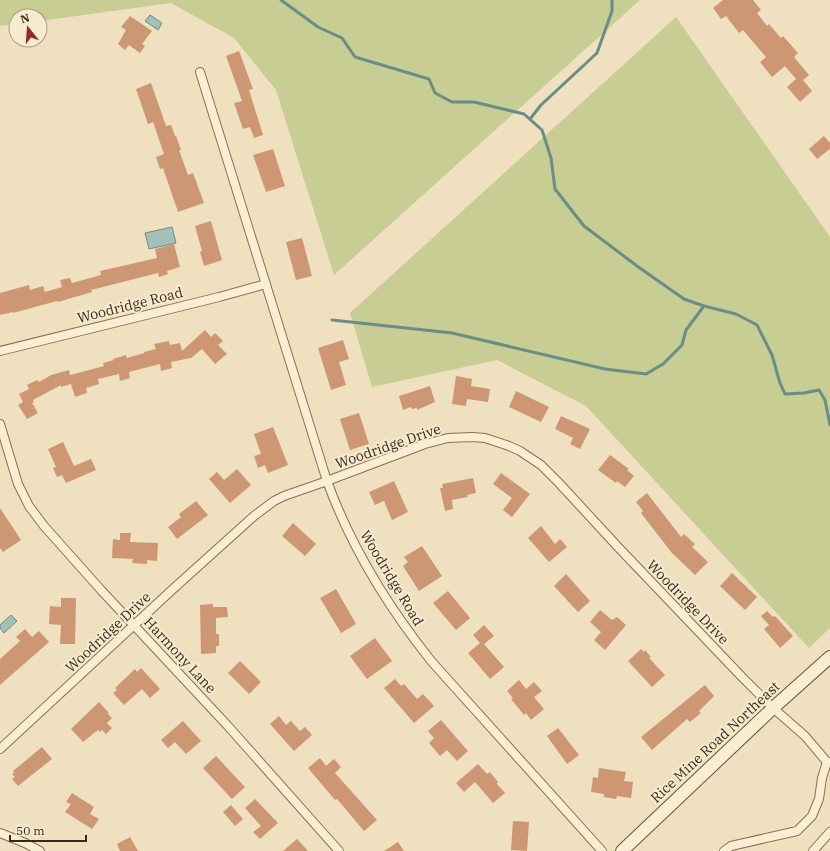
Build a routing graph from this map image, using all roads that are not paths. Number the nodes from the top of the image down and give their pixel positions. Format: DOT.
graph roads {
  1 [pos="200,72"];
  2 [pos="266,284"];
  3 [pos="0,351"];
  4 [pos="0,424"];
  5 [pos="327,481"];
  6 [pos="134,625"];
  7 [pos="830,657"];
  8 [pos="773,708"];
  9 [pos="0,749"];
  10 [pos="828,762"];
  11 [pos="830,832"];
  12 [pos="0,833"];
  13 [pos="40,851"];
  14 [pos="339,851"];
  15 [pos="602,851"];
  16 [pos="622,851"];
  17 [pos="724,851"];
  18 [pos="813,851"];
  1 -- 2 [label="street, Woodridge Road"];
  2 -- 3 [label="street, Woodridge Road"];
  2 -- 5 [label="street, Woodridge Road"];
  4 -- 6 [label="street, Harmony Lane"];
  5 -- 6 [label="street, Woodridge Drive"];
  5 -- 8 [label="street, Woodridge Drive"];
  5 -- 15 [label="street, Woodridge Road"];
  6 -- 9 [label="street, Woodridge Drive"];
  6 -- 14 [label="street, Harmony Lane"];
  7 -- 8 [label="main road, Rice Mine Road Northeast"];
  8 -- 10 [label="street, Woodridge Drive"];
  8 -- 16 [label="main road, Rice Mine Road Northeast"];
  10 -- 17 [label="street"];
  11 -- 18 [label="street"];
  12 -- 13 [label="street"];
}
